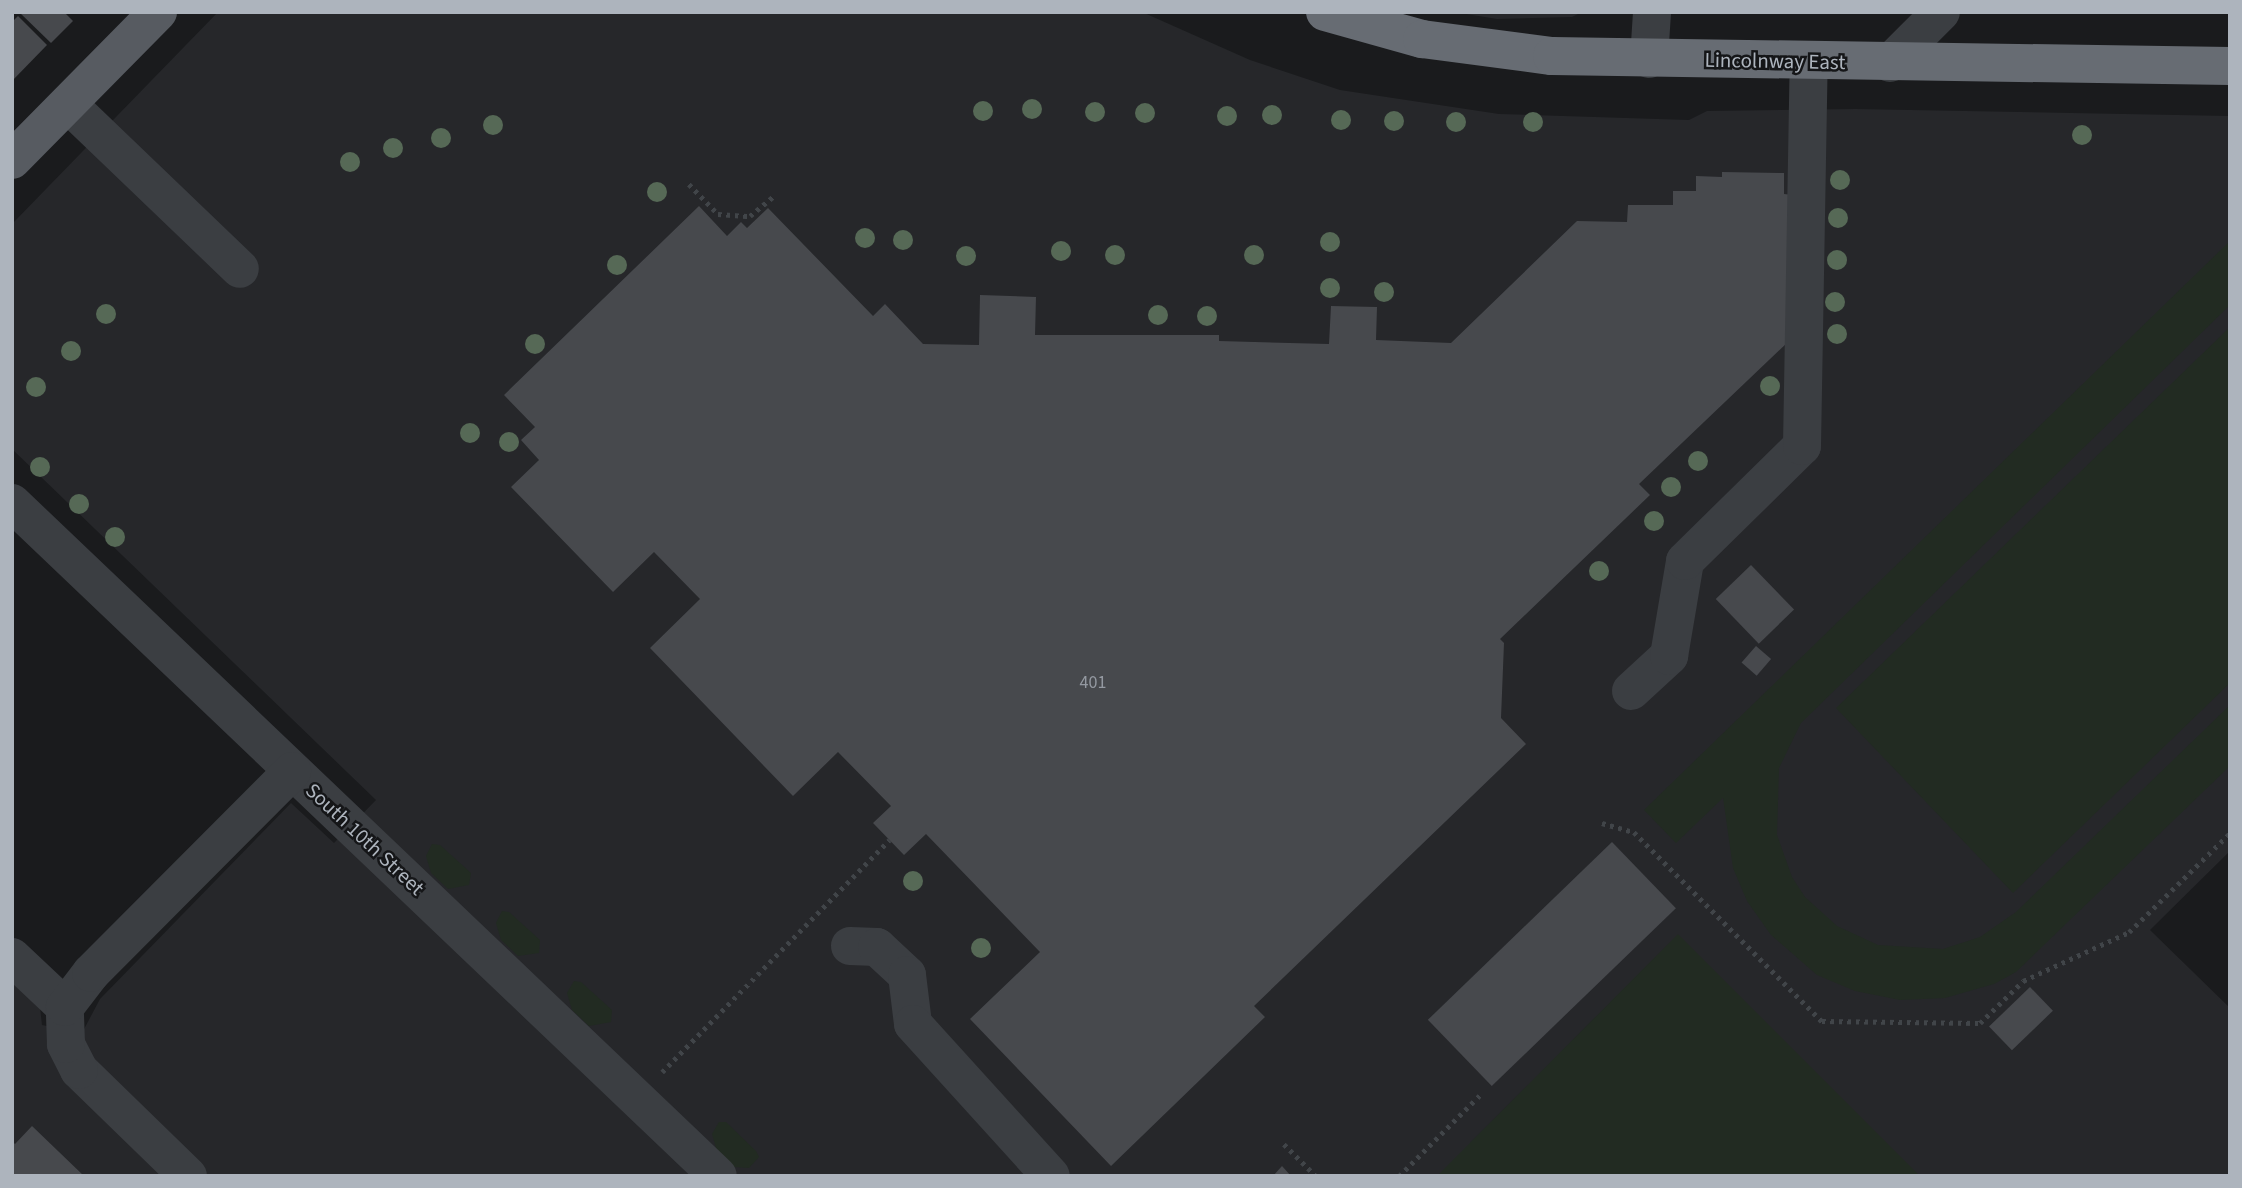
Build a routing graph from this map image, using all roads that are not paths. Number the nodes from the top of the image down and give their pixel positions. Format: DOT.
graph roads {
  1 [pos="1325,12"];
  2 [pos="1652,12"];
  3 [pos="1941,12"];
  4 [pos="149,15"];
  5 [pos="1649,59"];
  6 [pos="1809,62"];
  7 [pos="1890,64"];
  8 [pos="2230,66"];
  9 [pos="68,104"];
  10 [pos="12,160"];
  11 [pos="240,269"];
  12 [pos="12,503"];
  13 [pos="1631,691"];
  14 [pos="292,771"];
  15 [pos="850,946"];
  16 [pos="12,957"];
  17 [pos="65,1007"];
  18 [pos="188,1176"];
  19 [pos="718,1176"];
  20 [pos="1051,1176"];
  1 -- 5 [label="highway, Lincolnway East"];
  2 -- 5 [label="street"];
  3 -- 7 [label="street"];
  4 -- 9 [label="main road"];
  5 -- 6 [label="highway, Lincolnway East"];
  6 -- 7 [label="highway, Lincolnway East"];
  6 -- 13 [label="street"];
  7 -- 8 [label="highway, Lincolnway East"];
  9 -- 10 [label="main road"];
  9 -- 11 [label="street"];
  12 -- 14 [label="street, South 10th Street"];
  14 -- 17 [label="street"];
  14 -- 19 [label="street, South 10th Street"];
  15 -- 20 [label="street"];
  16 -- 17 [label="street"];
  17 -- 18 [label="street"];
}
